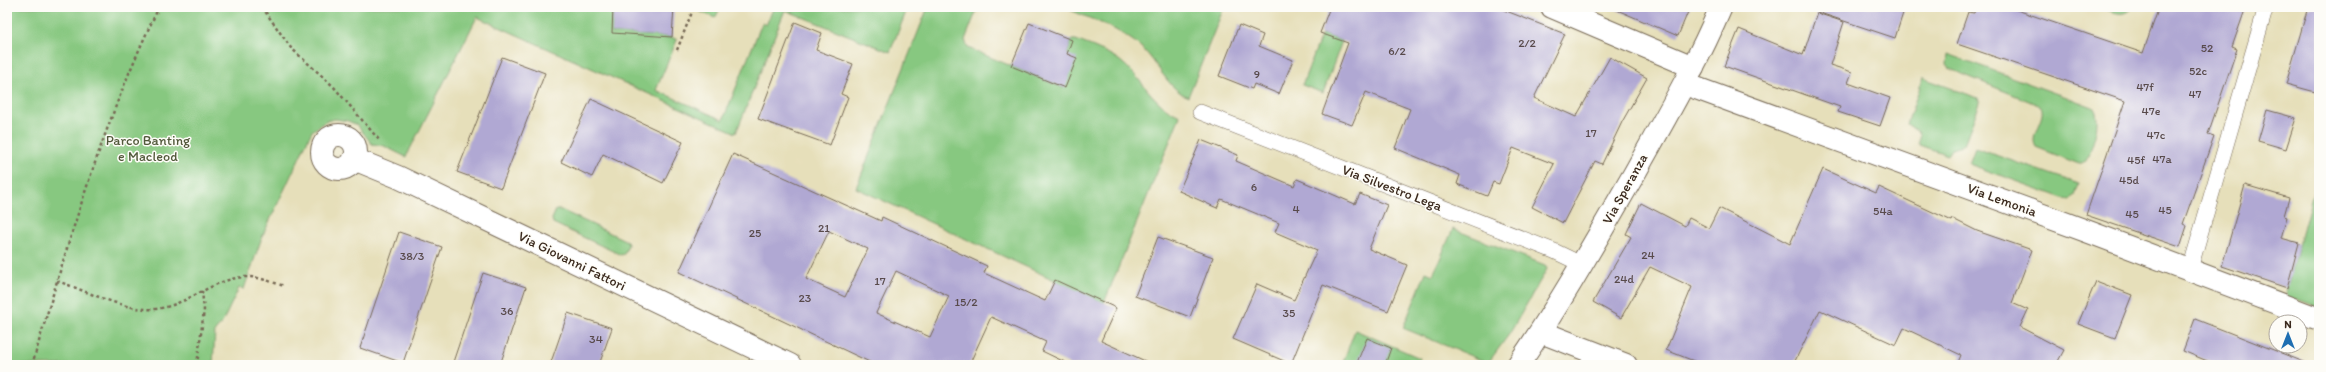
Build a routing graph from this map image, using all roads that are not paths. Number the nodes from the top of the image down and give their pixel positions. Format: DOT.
graph roads {
  1 [pos="1552,7"];
  2 [pos="1721,7"];
  3 [pos="2266,7"];
  4 [pos="1689,75"];
  5 [pos="1200,112"];
  6 [pos="354,159"];
  7 [pos="1583,265"];
  8 [pos="2190,269"];
  9 [pos="2319,319"];
  10 [pos="1541,332"];
  11 [pos="790,365"];
  12 [pos="1518,365"];
  13 [pos="1626,365"];
  1 -- 4 [label="street, Via Lemonia"];
  2 -- 4 [label="street, Via Speranza"];
  3 -- 8 [label="lane"];
  4 -- 7 [label="street, Via Speranza"];
  4 -- 8 [label="street, Via Lemonia"];
  5 -- 7 [label="lane, Via Silvestro Lega"];
  6 -- 11 [label="street, Via Giovanni Fattori"];
  7 -- 10 [label="street, Via Speranza"];
  8 -- 9 [label="street, Via Lemonia"];
  10 -- 12 [label="street, Via Speranza"];
  10 -- 13 [label="street"];
}
